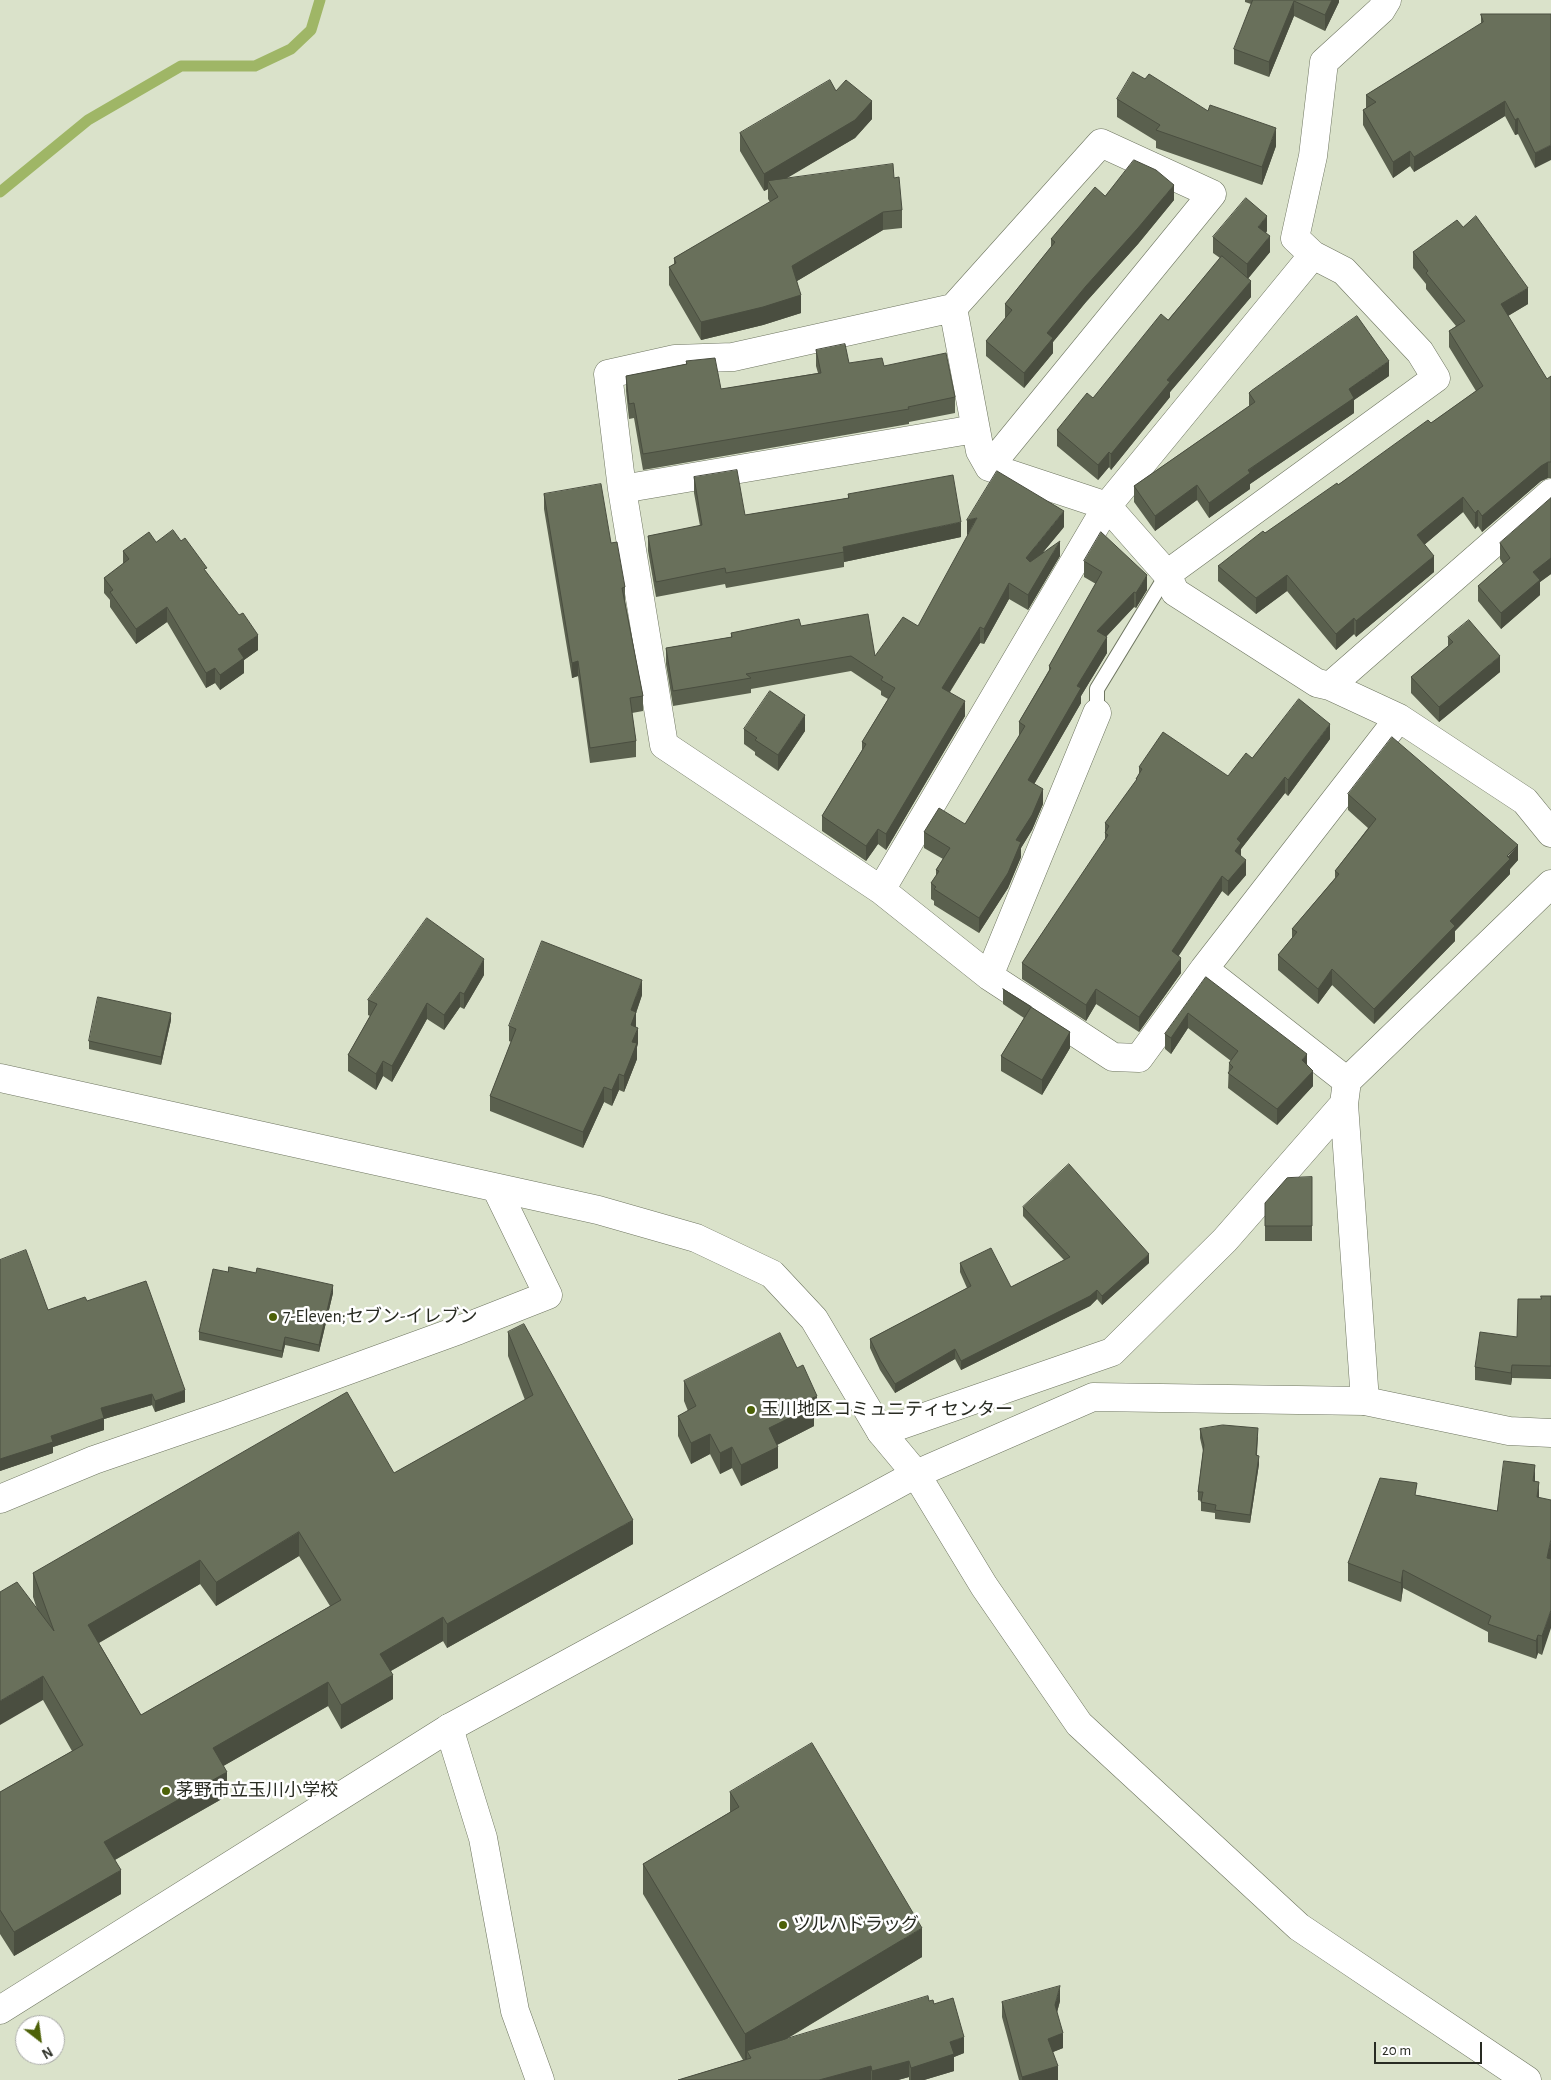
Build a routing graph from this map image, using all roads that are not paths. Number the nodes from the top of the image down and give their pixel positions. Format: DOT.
graph roads {
  1 [pos="1387,0"];
  2 [pos="1313,255"];
  3 [pos="953,308"];
  4 [pos="975,429"];
  5 [pos="989,467"];
  6 [pos="622,489"];
  7 [pos="1551,493"];
  8 [pos="1107,506"];
  9 [pos="1167,574"];
  10 [pos="1330,686"];
  11 [pos="1097,713"];
  12 [pos="1399,718"];
  13 [pos="1551,833"];
  14 [pos="1551,884"];
  15 [pos="881,890"];
  16 [pos="1204,969"];
  17 [pos="988,976"];
  18 [pos="0,1078"];
  19 [pos="1346,1092"];
  20 [pos="496,1188"];
  21 [pos="1365,1401"];
  22 [pos="881,1432"];
  23 [pos="1551,1433"];
  24 [pos="916,1474"];
  25 [pos="0,1499"];
  26 [pos="449,1728"];
  27 [pos="0,2010"];
  28 [pos="540,2080"];
  29 [pos="1527,2080"];
  1 -- 2 [label="street"];
  2 -- 8 [label="street"];
  2 -- 9 [label="street"];
  3 -- 4 [label="street"];
  3 -- 5 [label="street"];
  3 -- 6 [label="street"];
  4 -- 5 [label="street"];
  4 -- 6 [label="street"];
  5 -- 8 [label="street"];
  6 -- 15 [label="street"];
  7 -- 10 [label="street"];
  8 -- 9 [label="street"];
  8 -- 15 [label="street"];
  9 -- 10 [label="street"];
  9 -- 11 [label="lane"];
  10 -- 12 [label="street"];
  11 -- 17 [label="street"];
  12 -- 13 [label="street"];
  12 -- 16 [label="street"];
  14 -- 19 [label="street"];
  15 -- 17 [label="street"];
  16 -- 17 [label="street"];
  16 -- 19 [label="street"];
  18 -- 20 [label="street"];
  19 -- 21 [label="street"];
  19 -- 22 [label="street"];
  20 -- 22 [label="street"];
  20 -- 25 [label="street"];
  21 -- 23 [label="street"];
  21 -- 24 [label="street"];
  22 -- 24 [label="street"];
  24 -- 26 [label="street"];
  24 -- 29 [label="street"];
  26 -- 27 [label="street"];
  26 -- 28 [label="street"];
}
